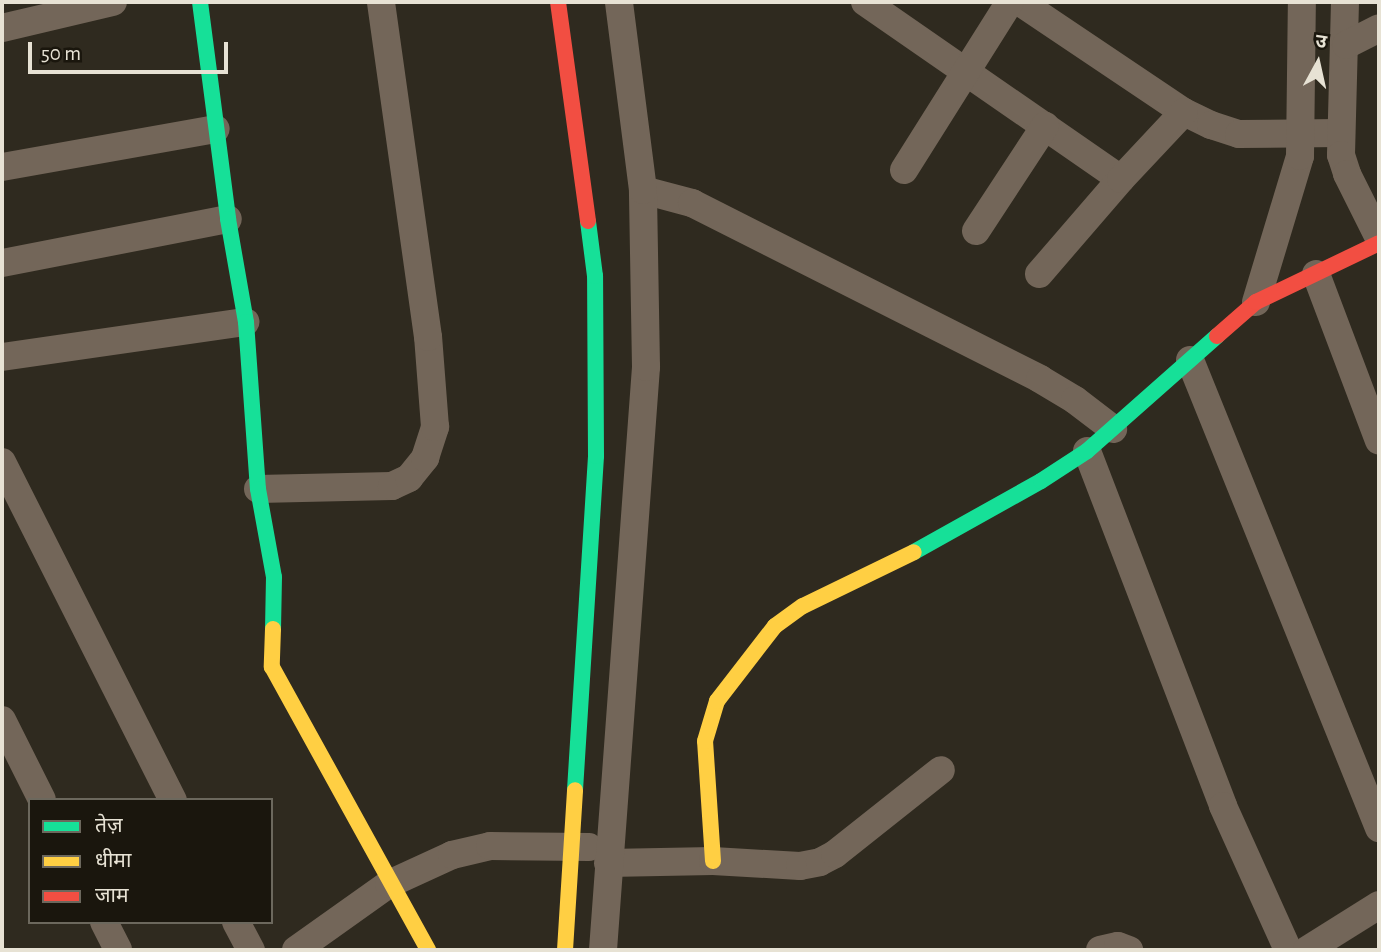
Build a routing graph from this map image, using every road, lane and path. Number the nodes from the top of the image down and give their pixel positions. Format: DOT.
graph roads {
  1 [pos="113,2"];
  2 [pos="200,2"];
  3 [pos="381,2"];
  4 [pos="558,2"];
  5 [pos="619,2"];
  6 [pos="865,2"];
  7 [pos="1010,2"];
  8 [pos="1020,2"];
  9 [pos="1303,2"];
  10 [pos="1345,2"];
  11 [pos="2,28"];
  12 [pos="1379,28"];
  13 [pos="1346,45"];
  14 [pos="965,71"];
  15 [pos="1184,112"];
  16 [pos="1045,126"];
  17 [pos="216,129"];
  18 [pos="1340,133"];
  19 [pos="1303,134"];
  20 [pos="2,167"];
  21 [pos="904,170"];
  22 [pos="1121,179"];
  23 [pos="643,190"];
  24 [pos="228,219"];
  25 [pos="976,231"];
  26 [pos="1379,241"];
  27 [pos="2,262"];
  28 [pos="1039,274"];
  29 [pos="1316,274"];
  30 [pos="1256,302"];
  31 [pos="247,322"];
  32 [pos="2,358"];
  33 [pos="1190,360"];
  34 [pos="1113,429"];
  35 [pos="1379,441"];
  36 [pos="1087,451"];
  37 [pos="2,462"];
  38 [pos="258,489"];
  39 [pos="2,720"];
  40 [pos="941,771"];
  41 [pos="41,798"];
  42 [pos="172,798"];
  43 [pos="1379,828"];
  44 [pos="571,846"];
  45 [pos="609,855"];
  46 [pos="713,860"];
  47 [pos="389,884"];
  48 [pos="1379,905"];
  49 [pos="105,924"];
  50 [pos="237,924"];
  51 [pos="118,950"];
  52 [pos="251,950"];
  53 [pos="296,950"];
  54 [pos="428,950"];
  55 [pos="565,950"];
  56 [pos="603,950"];
  57 [pos="1100,950"];
  58 [pos="1129,950"];
  59 [pos="1288,950"];
  60 [pos="1307,950"];
  1 -- 11 [label="street"];
  2 -- 17 [label="street"];
  3 -- 38 [label="street"];
  4 -- 44 [label="street"];
  5 -- 23 [label="street"];
  6 -- 14 [label="street"];
  7 -- 14 [label="street"];
  8 -- 15 [label="street"];
  9 -- 19 [label="street"];
  10 -- 13 [label="street"];
  12 -- 13 [label="street"];
  13 -- 18 [label="street"];
  14 -- 16 [label="street"];
  14 -- 21 [label="street"];
  15 -- 19 [label="street"];
  15 -- 22 [label="street"];
  16 -- 22 [label="street"];
  16 -- 25 [label="street"];
  17 -- 20 [label="street"];
  17 -- 24 [label="street"];
  18 -- 19 [label="street"];
  18 -- 26 [label="street"];
  19 -- 30 [label="street"];
  22 -- 28 [label="street"];
  23 -- 34 [label="street"];
  23 -- 45 [label="street"];
  24 -- 27 [label="street"];
  24 -- 31 [label="street"];
  26 -- 29 [label="street"];
  29 -- 30 [label="street"];
  29 -- 35 [label="street"];
  30 -- 33 [label="street"];
  31 -- 32 [label="street"];
  31 -- 38 [label="street"];
  33 -- 34 [label="street"];
  33 -- 43 [label="street"];
  34 -- 36 [label="street"];
  36 -- 46 [label="street"];
  36 -- 59 [label="street"];
  37 -- 42 [label="street"];
  38 -- 47 [label="street"];
  39 -- 41 [label="street"];
  40 -- 46 [label="street"];
  44 -- 45 [label="street"];
  44 -- 47 [label="street"];
  44 -- 55 [label="street"];
  45 -- 46 [label="street"];
  45 -- 56 [label="street"];
  47 -- 53 [label="street"];
  47 -- 54 [label="street"];
  48 -- 60 [label="street"];
  49 -- 51 [label="street"];
  50 -- 52 [label="street"];
  57 -- 58 [label="street"];
}
